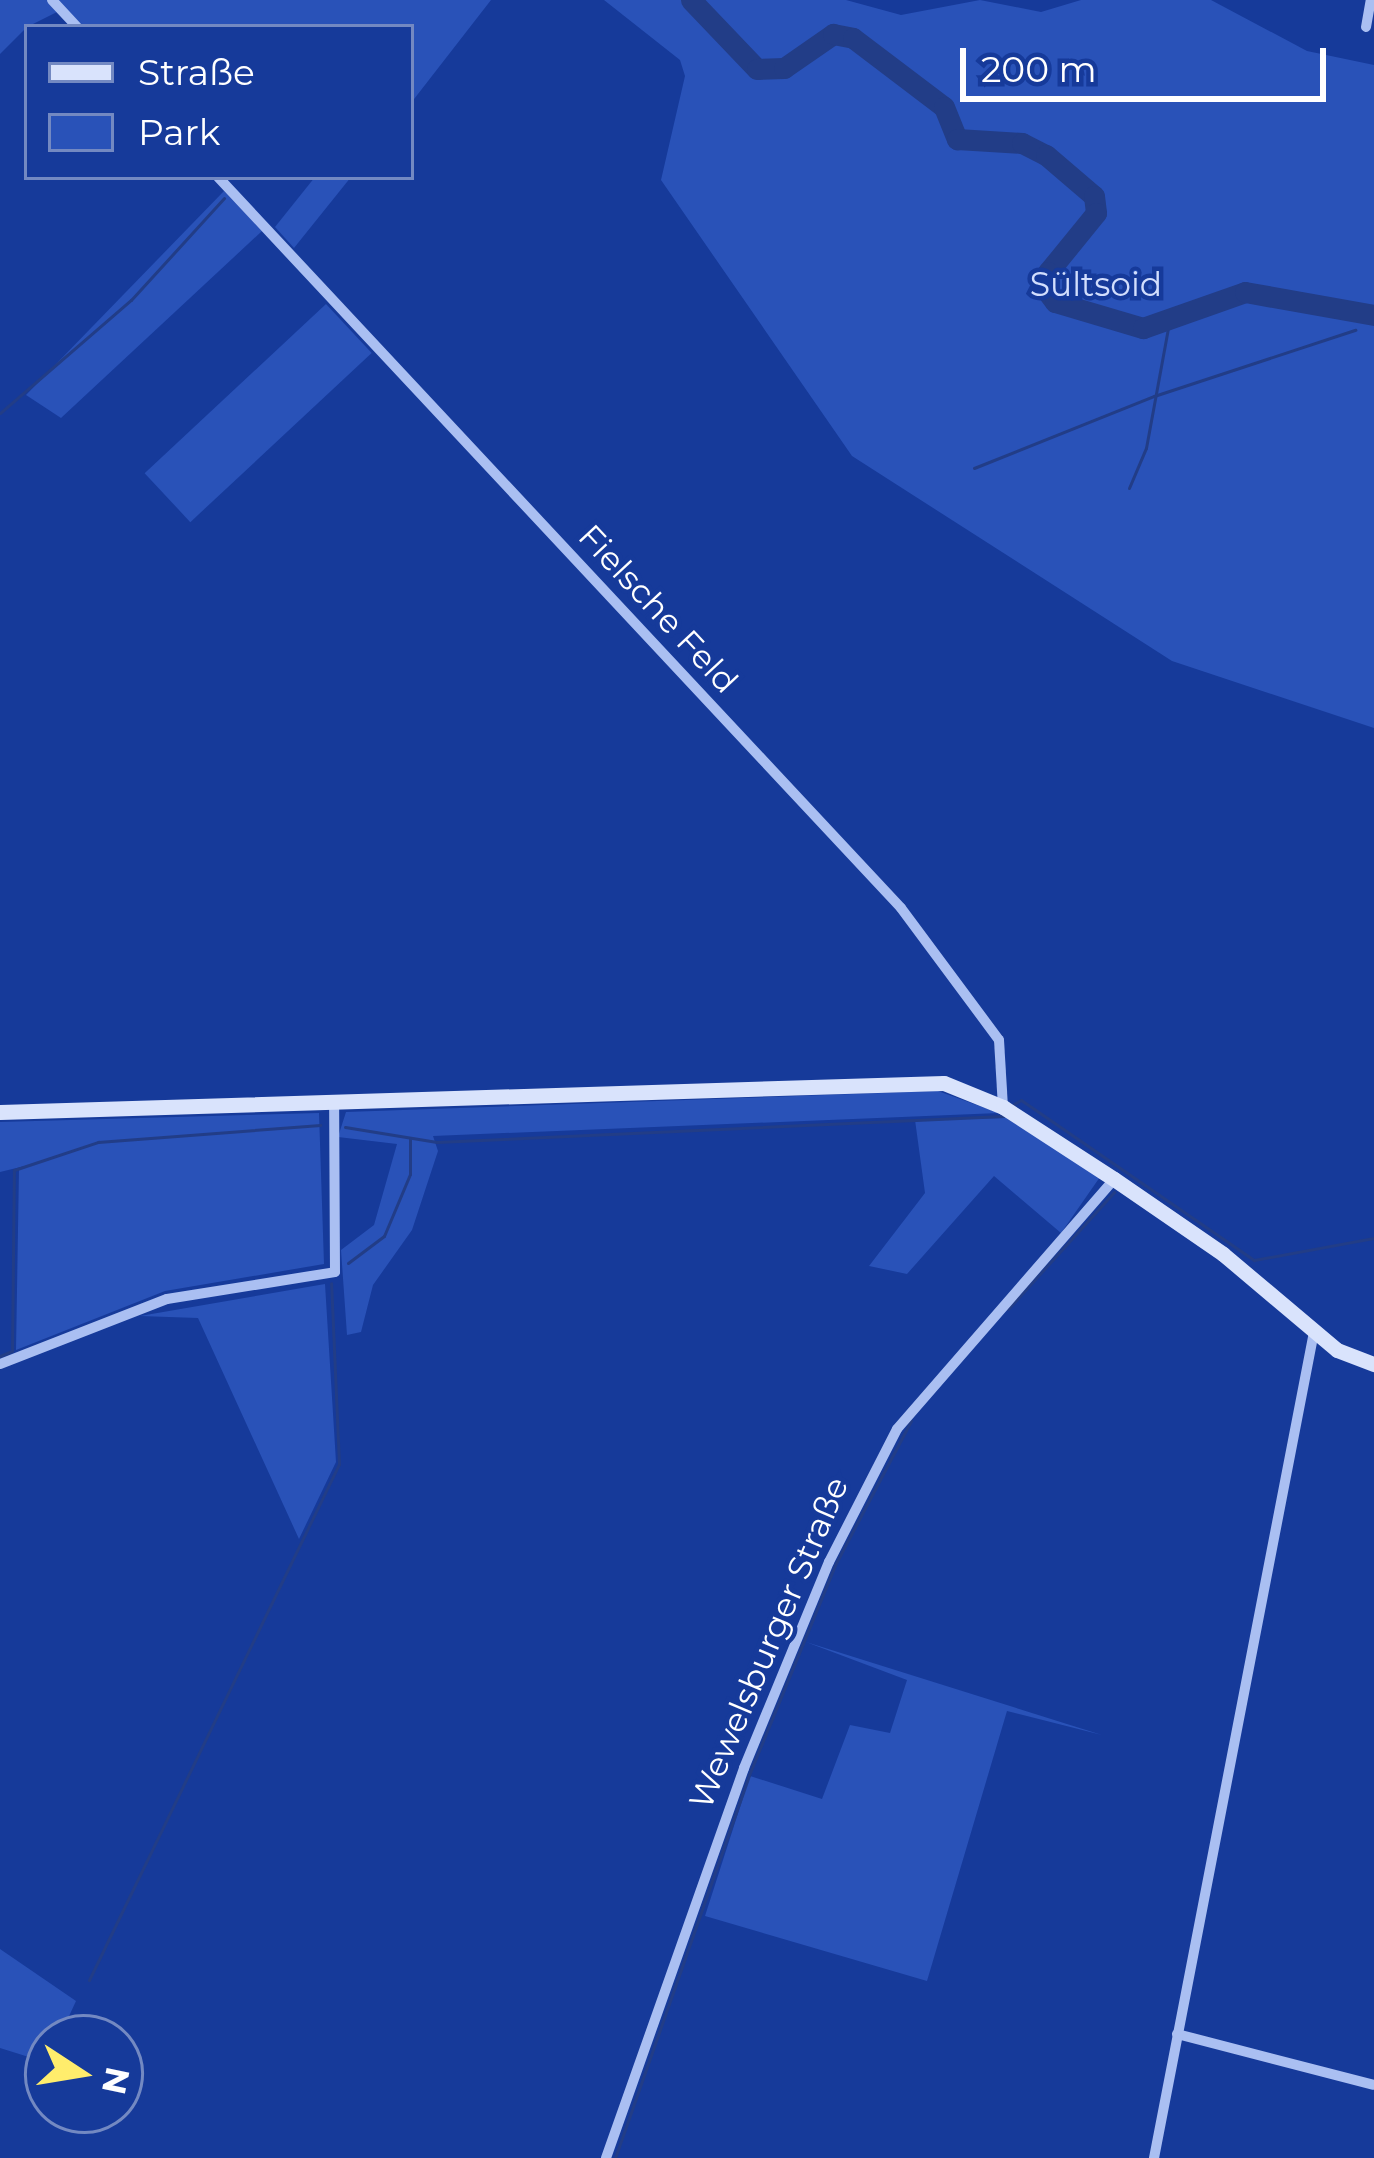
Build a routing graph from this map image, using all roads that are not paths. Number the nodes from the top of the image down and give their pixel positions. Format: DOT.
graph roads {
  1 [pos="52,0"];
  2 [pos="1371,0"];
  3 [pos="74,24"];
  4 [pos="1366,27"];
  5 [pos="221,180"];
  6 [pos="334,1103"];
  7 [pos="1003,1107"];
  8 [pos="0,1112"];
  9 [pos="1114,1179"];
  10 [pos="1314,1332"];
  11 [pos="0,1364"];
  12 [pos="1374,1364"];
  13 [pos="1177,2034"];
  14 [pos="1374,2084"];
  15 [pos="606,2158"];
  16 [pos="1154,2158"];
  1 -- 3 [label="street"];
  2 -- 4 [label="street"];
  5 -- 7 [label="street, Fielsche Feld"];
  6 -- 7 [label="main road"];
  6 -- 8 [label="main road"];
  6 -- 11 [label="street"];
  7 -- 9 [label="main road"];
  9 -- 10 [label="main road"];
  9 -- 15 [label="street, Wewelsburger Straße"];
  10 -- 12 [label="main road"];
  10 -- 13 [label="street"];
  13 -- 14 [label="street"];
  13 -- 16 [label="street"];
}
